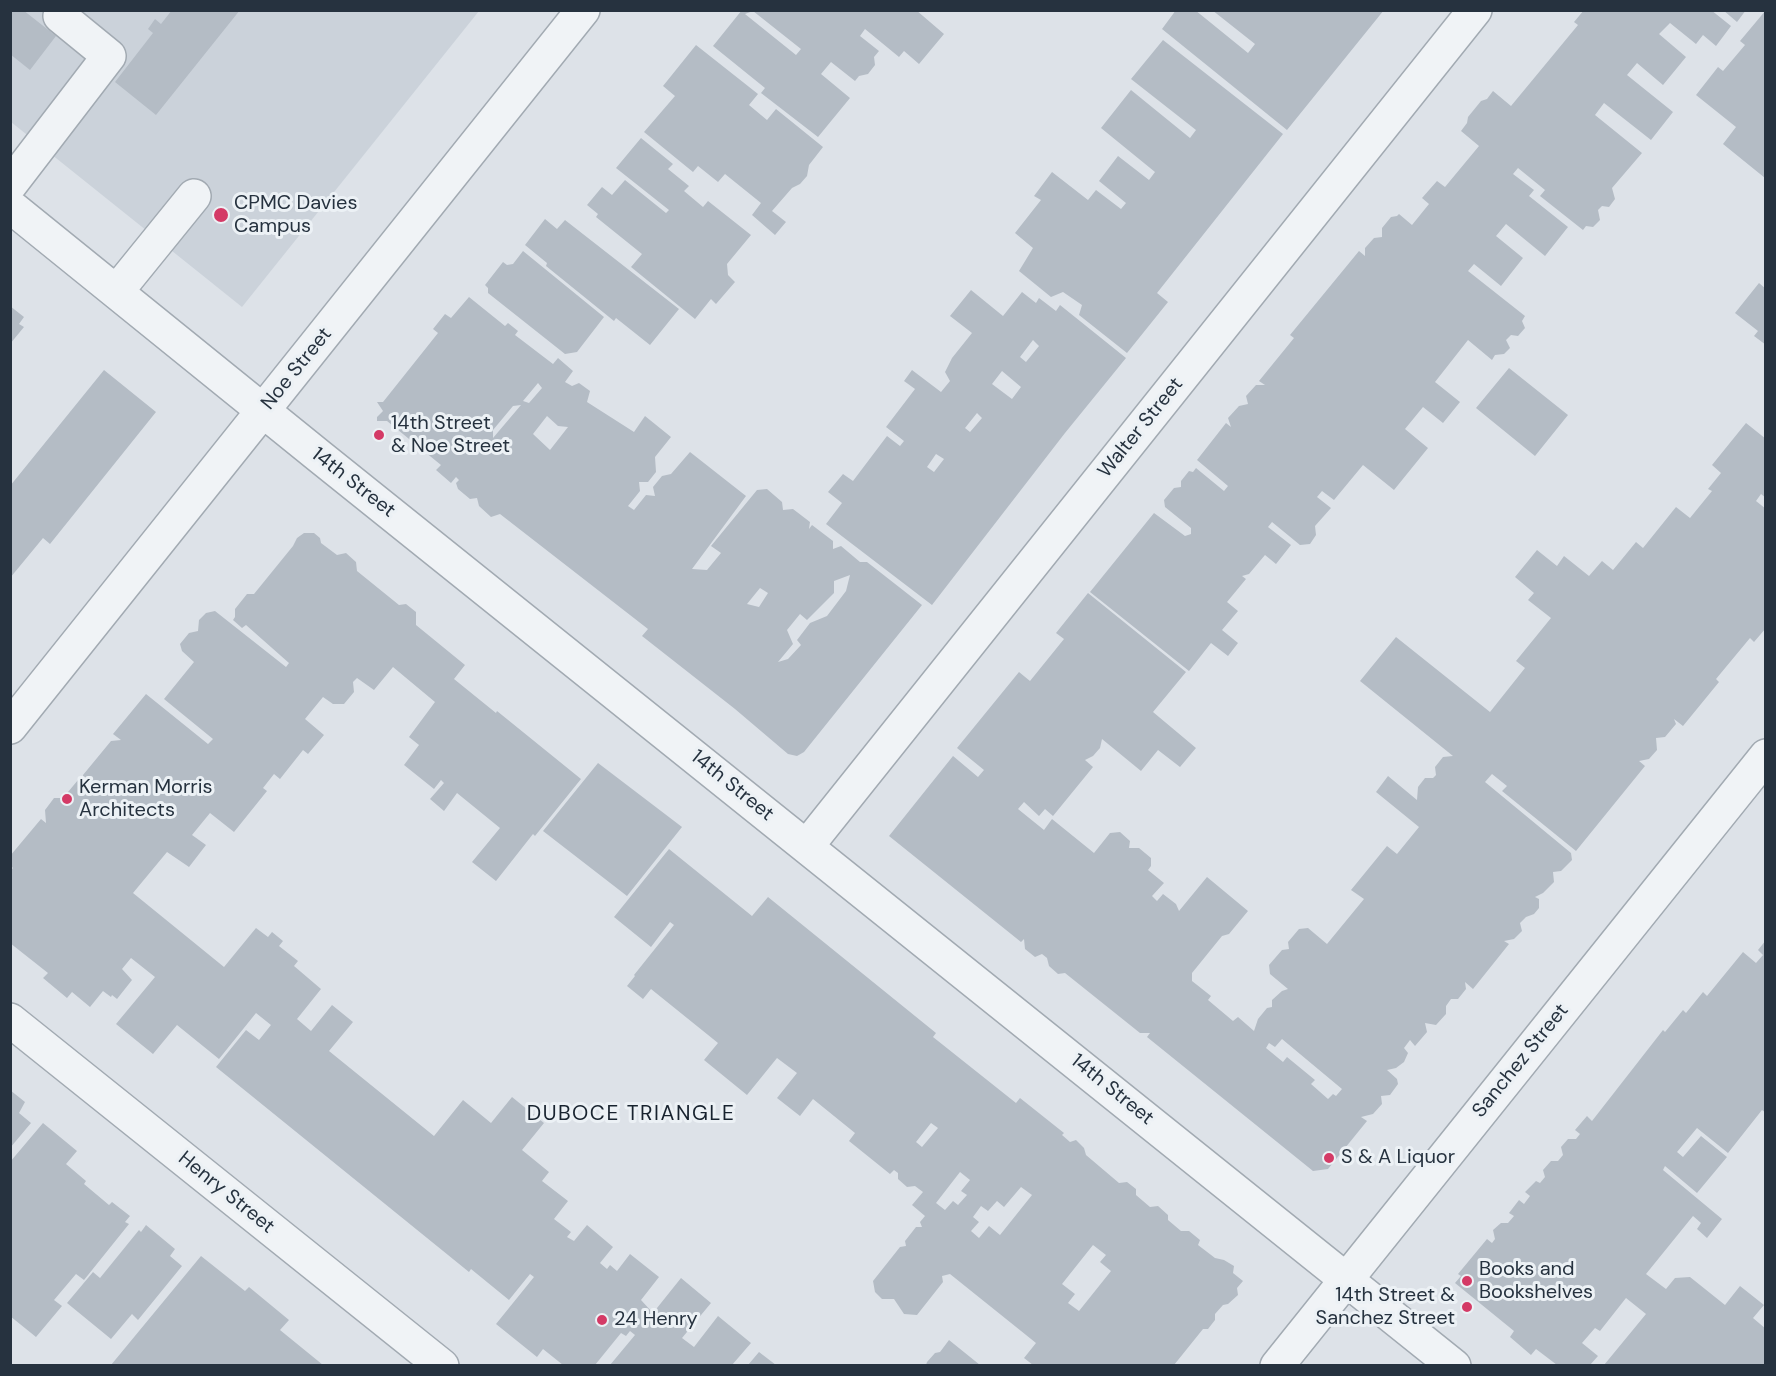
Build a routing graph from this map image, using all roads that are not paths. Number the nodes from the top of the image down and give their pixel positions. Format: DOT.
graph roads {
  1 [pos="583,10"];
  2 [pos="1475,10"];
  3 [pos="60,16"];
  4 [pos="10,185"];
  5 [pos="194,196"];
  6 [pos="10,206"];
  7 [pos="117,291"];
  8 [pos="263,411"];
  9 [pos="10,727"];
  10 [pos="1766,756"];
  11 [pos="807,846"];
  12 [pos="10,1020"];
  13 [pos="1347,1279"];
  14 [pos="442,1365"];
  15 [pos="1277,1365"];
  16 [pos="1455,1365"];
  1 -- 8 [label="street, Noe Street"];
  2 -- 11 [label="street, Walter Street"];
  3 -- 4 [label="street"];
  5 -- 7 [label="street"];
  6 -- 7 [label="street, 14th Street"];
  7 -- 8 [label="street, 14th Street"];
  8 -- 9 [label="street, Noe Street"];
  8 -- 11 [label="street, 14th Street"];
  10 -- 13 [label="street, Sanchez Street"];
  11 -- 13 [label="street, 14th Street"];
  12 -- 14 [label="street, Henry Street"];
  13 -- 15 [label="street, Sanchez Street"];
  13 -- 16 [label="street, 14th Street"];
}
